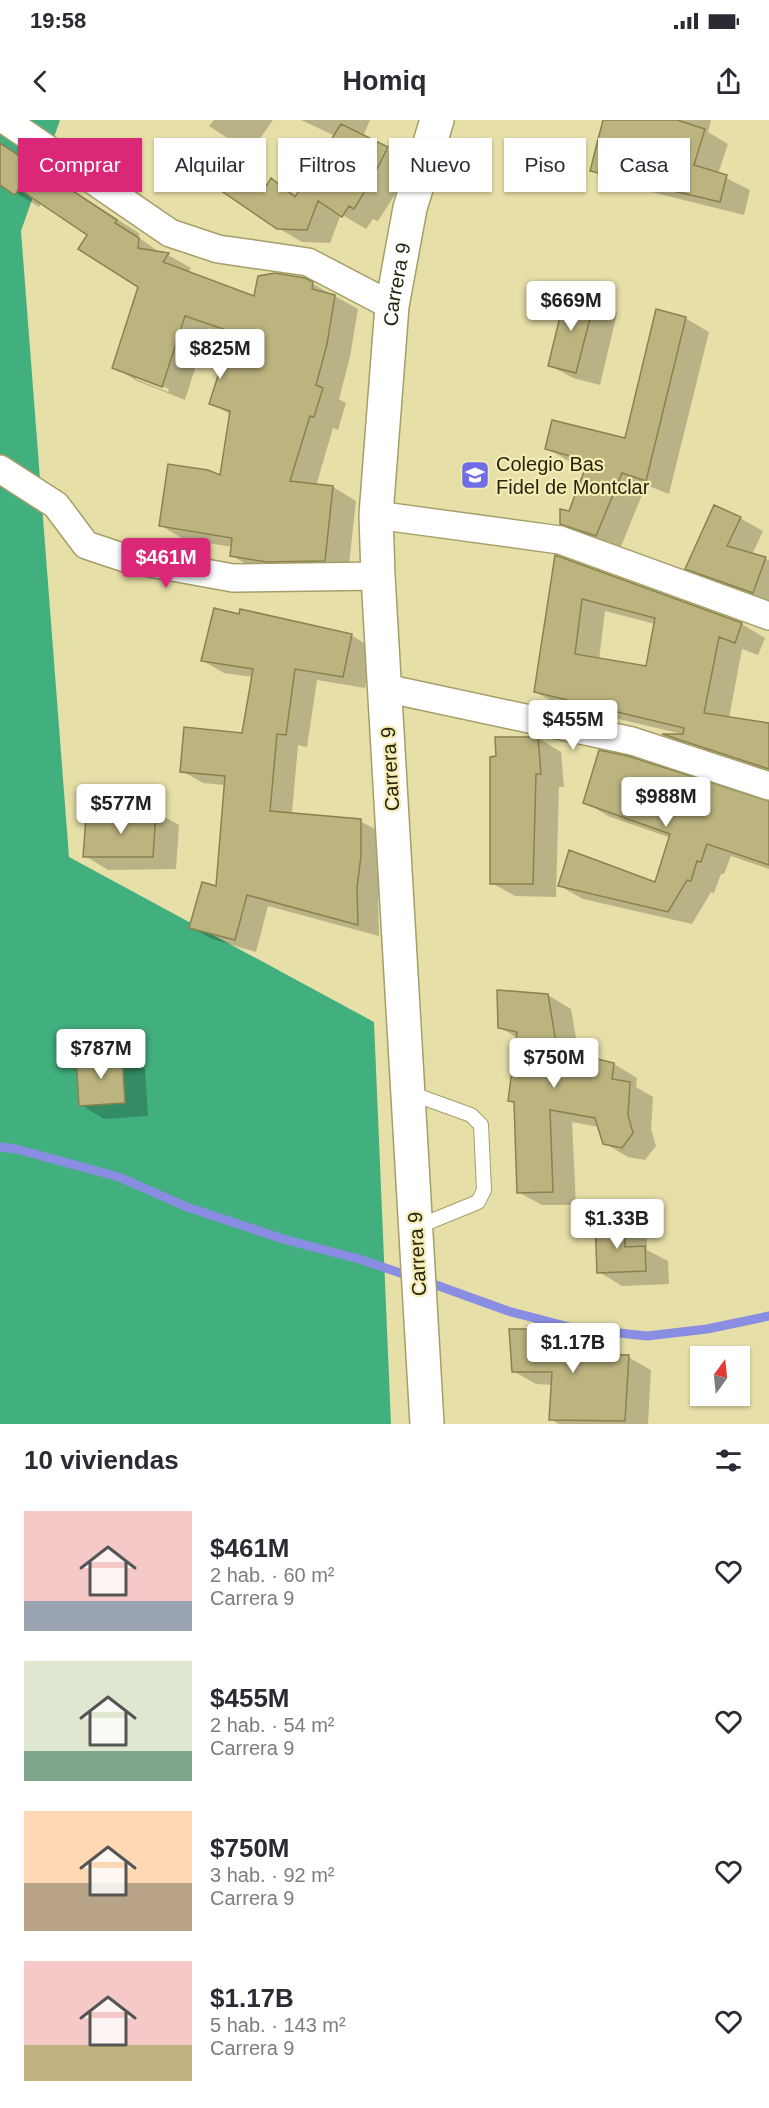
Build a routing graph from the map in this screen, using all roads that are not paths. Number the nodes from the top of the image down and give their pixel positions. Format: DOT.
graph roads {
  1 [pos="5,120"];
  2 [pos="436,120"];
  3 [pos="392,306"];
  4 [pos="0,469"];
  5 [pos="376,515"];
  6 [pos="378,576"];
  7 [pos="769,616"];
  8 [pos="385,688"];
  9 [pos="769,786"];
  10 [pos="408,1092"];
  11 [pos="416,1228"];
  12 [pos="427,1424"];
  1 -- 3 [label="street"];
  2 -- 3 [label="highway, Carrera 9"];
  3 -- 5 [label="highway, Carrera 9"];
  4 -- 6 [label="street"];
  5 -- 6 [label="highway, Carrera 9"];
  5 -- 7 [label="street"];
  6 -- 8 [label="highway, Carrera 9"];
  8 -- 9 [label="street"];
  8 -- 10 [label="highway, Carrera 9"];
  10 -- 11 [label="highway, Carrera 9"];
  10 -- 11 [label="lane"];
  11 -- 12 [label="highway, Carrera 9"];
}
